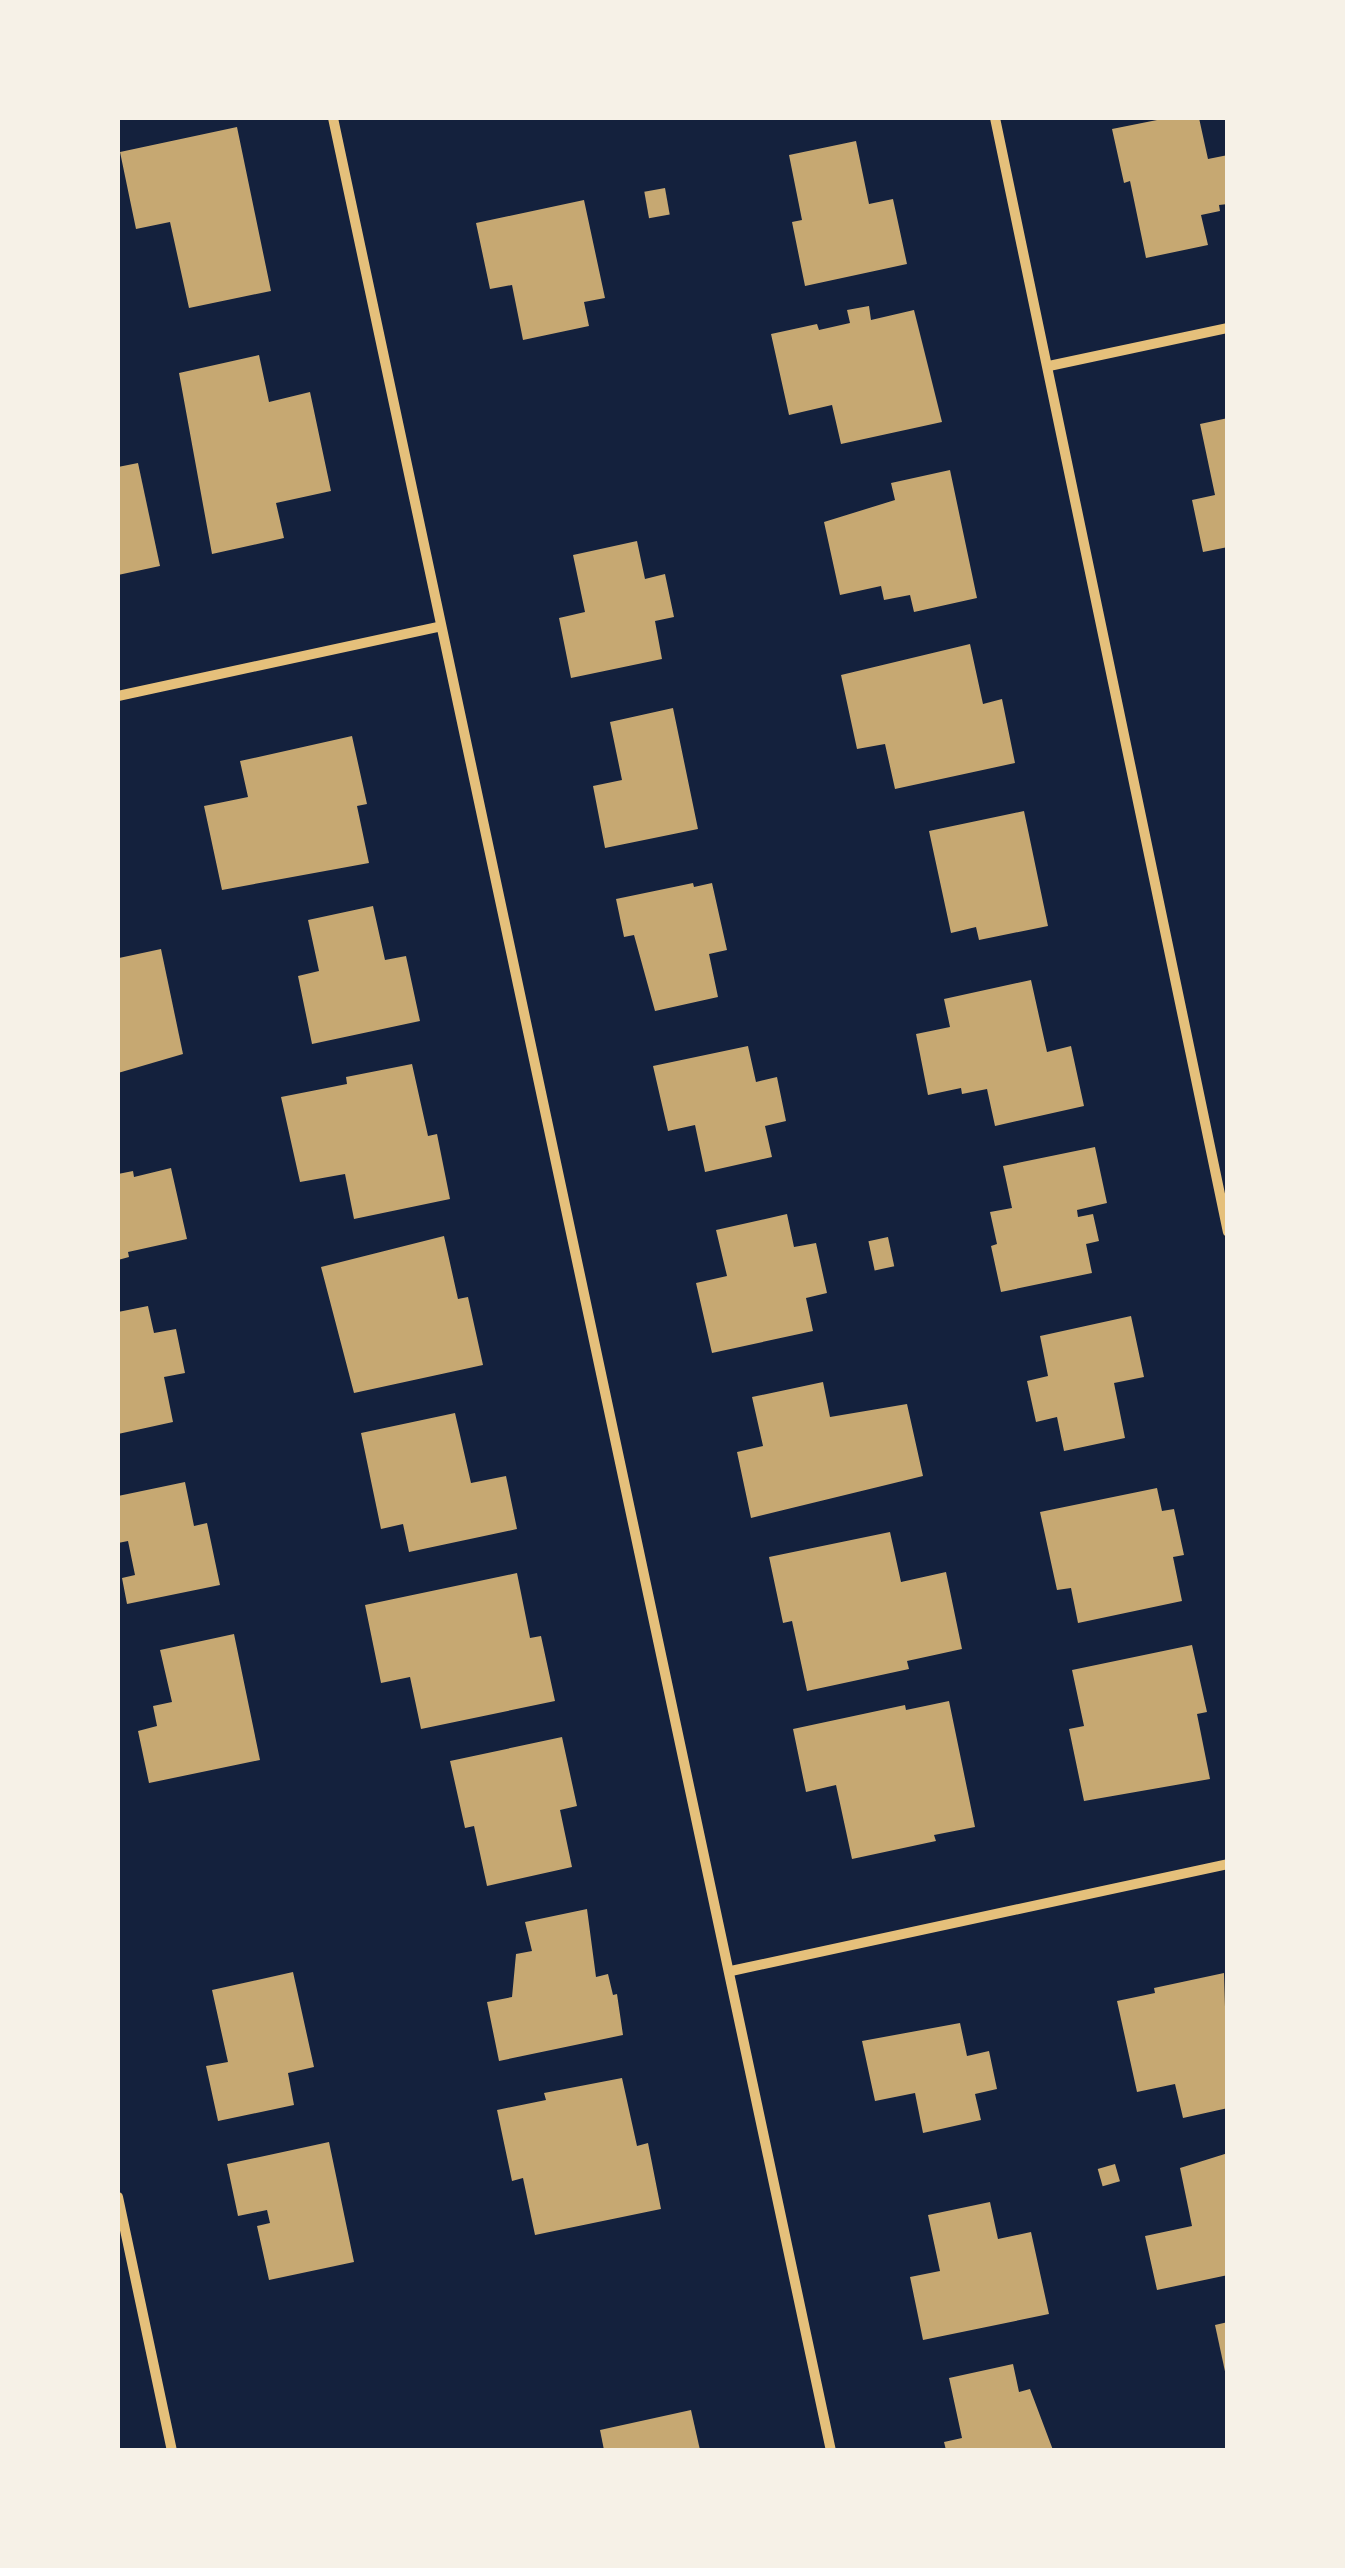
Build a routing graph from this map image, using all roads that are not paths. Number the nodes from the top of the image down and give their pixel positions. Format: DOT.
graph roads {
  1 [pos="334,118"];
  2 [pos="996,118"];
  3 [pos="1228,328"];
  4 [pos="1049,366"];
  5 [pos="441,626"];
  6 [pos="118,696"];
  7 [pos="1228,1232"];
  8 [pos="1228,1864"];
  9 [pos="730,1970"];
  10 [pos="118,2196"];
  11 [pos="172,2450"];
  12 [pos="831,2450"];
  1 -- 5 [label="street"];
  2 -- 4 [label="street"];
  3 -- 4 [label="street"];
  4 -- 7 [label="street"];
  5 -- 6 [label="street"];
  5 -- 9 [label="street"];
  8 -- 9 [label="street"];
  9 -- 12 [label="street"];
  10 -- 11 [label="street"];
}
